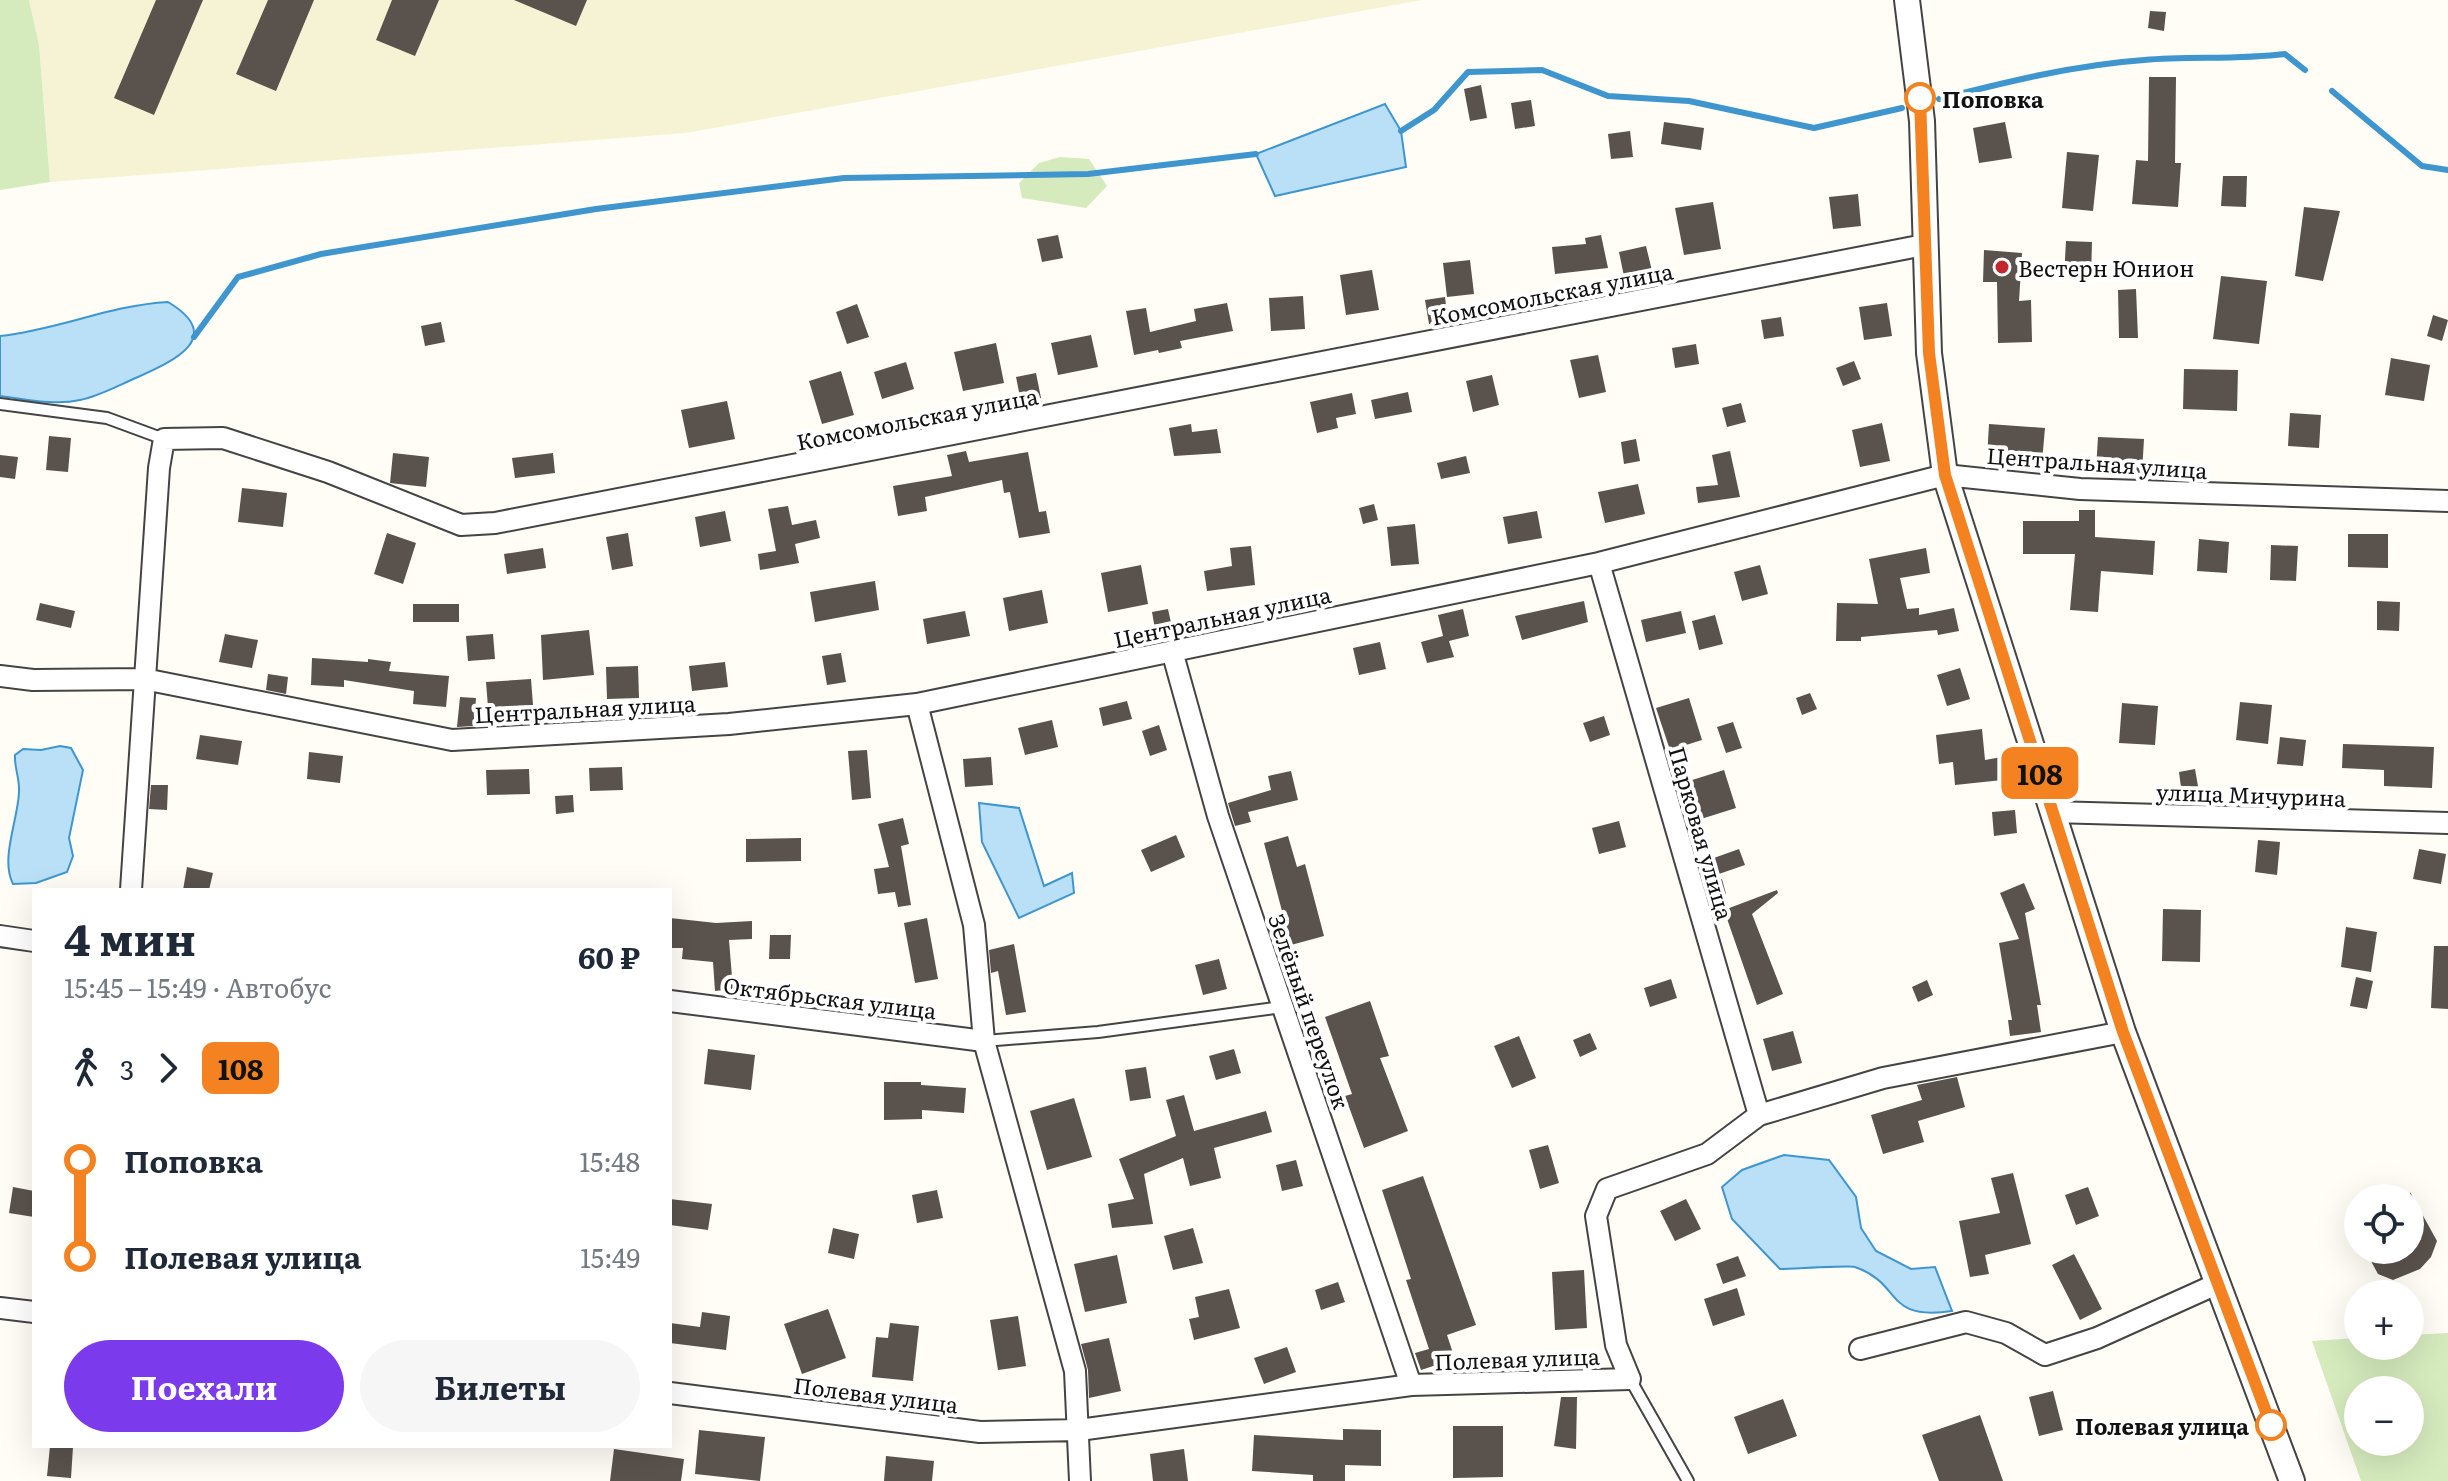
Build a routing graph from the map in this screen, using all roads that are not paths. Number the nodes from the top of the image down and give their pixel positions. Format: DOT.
graph roads {
  1 [pos="1907,0"];
  2 [pos="1924,245"];
  3 [pos="0,404"];
  4 [pos="164,439"];
  5 [pos="1945,475"];
  6 [pos="2448,501"];
  7 [pos="1599,563"];
  8 [pos="1172,651"];
  9 [pos="0,676"];
  10 [pos="144,679"];
  11 [pos="917,704"];
  12 [pos="2052,812"];
  13 [pos="2448,823"];
  14 [pos="131,888"];
  15 [pos="0,936"];
  16 [pos="32,941"];
  17 [pos="672,1001"];
  18 [pos="1282,1007"];
  19 [pos="2123,1032"];
  20 [pos="984,1041"];
  21 [pos="1759,1115"];
  22 [pos="2219,1283"];
  23 [pos="0,1308"];
  24 [pos="32,1312"];
  25 [pos="1860,1349"];
  26 [pos="1630,1379"];
  27 [pos="1411,1385"];
  28 [pos="672,1393"];
  29 [pos="1079,1430"];
  30 [pos="1080,1481"];
  31 [pos="1688,1481"];
  32 [pos="2292,1481"];
  1 -- 2 [label="street"];
  2 -- 4 [label="street, Комсомольская улица"];
  2 -- 5 [label="street"];
  3 -- 4 [label="lane"];
  4 -- 10 [label="street"];
  5 -- 6 [label="street, Центральная улица"];
  5 -- 7 [label="street, Центральная улица"];
  5 -- 12 [label="street"];
  7 -- 8 [label="street, Центральная улица"];
  7 -- 21 [label="street, Парковая улица"];
  8 -- 11 [label="street, Центральная улица"];
  8 -- 18 [label="street, Зелёный переулок"];
  9 -- 10 [label="street, Центральная улица"];
  10 -- 11 [label="street, Центральная улица"];
  10 -- 14 [label="street"];
  11 -- 20 [label="street"];
  12 -- 13 [label="street, улица Мичурина"];
  12 -- 19 [label="street"];
  15 -- 16 [label="street"];
  17 -- 20 [label="street, Октябрьская улица"];
  18 -- 20 [label="lane"];
  18 -- 27 [label="street, Зелёный переулок"];
  19 -- 21 [label="street, Полевая улица"];
  19 -- 22 [label="street"];
  20 -- 29 [label="street"];
  21 -- 26 [label="street, Полевая улица"];
  22 -- 25 [label="street"];
  22 -- 32 [label="street"];
  23 -- 24 [label="street"];
  26 -- 27 [label="street, Полевая улица"];
  26 -- 31 [label="lane"];
  27 -- 29 [label="street, Полевая улица"];
  28 -- 29 [label="street, Полевая улица"];
  29 -- 30 [label="street"];
}
